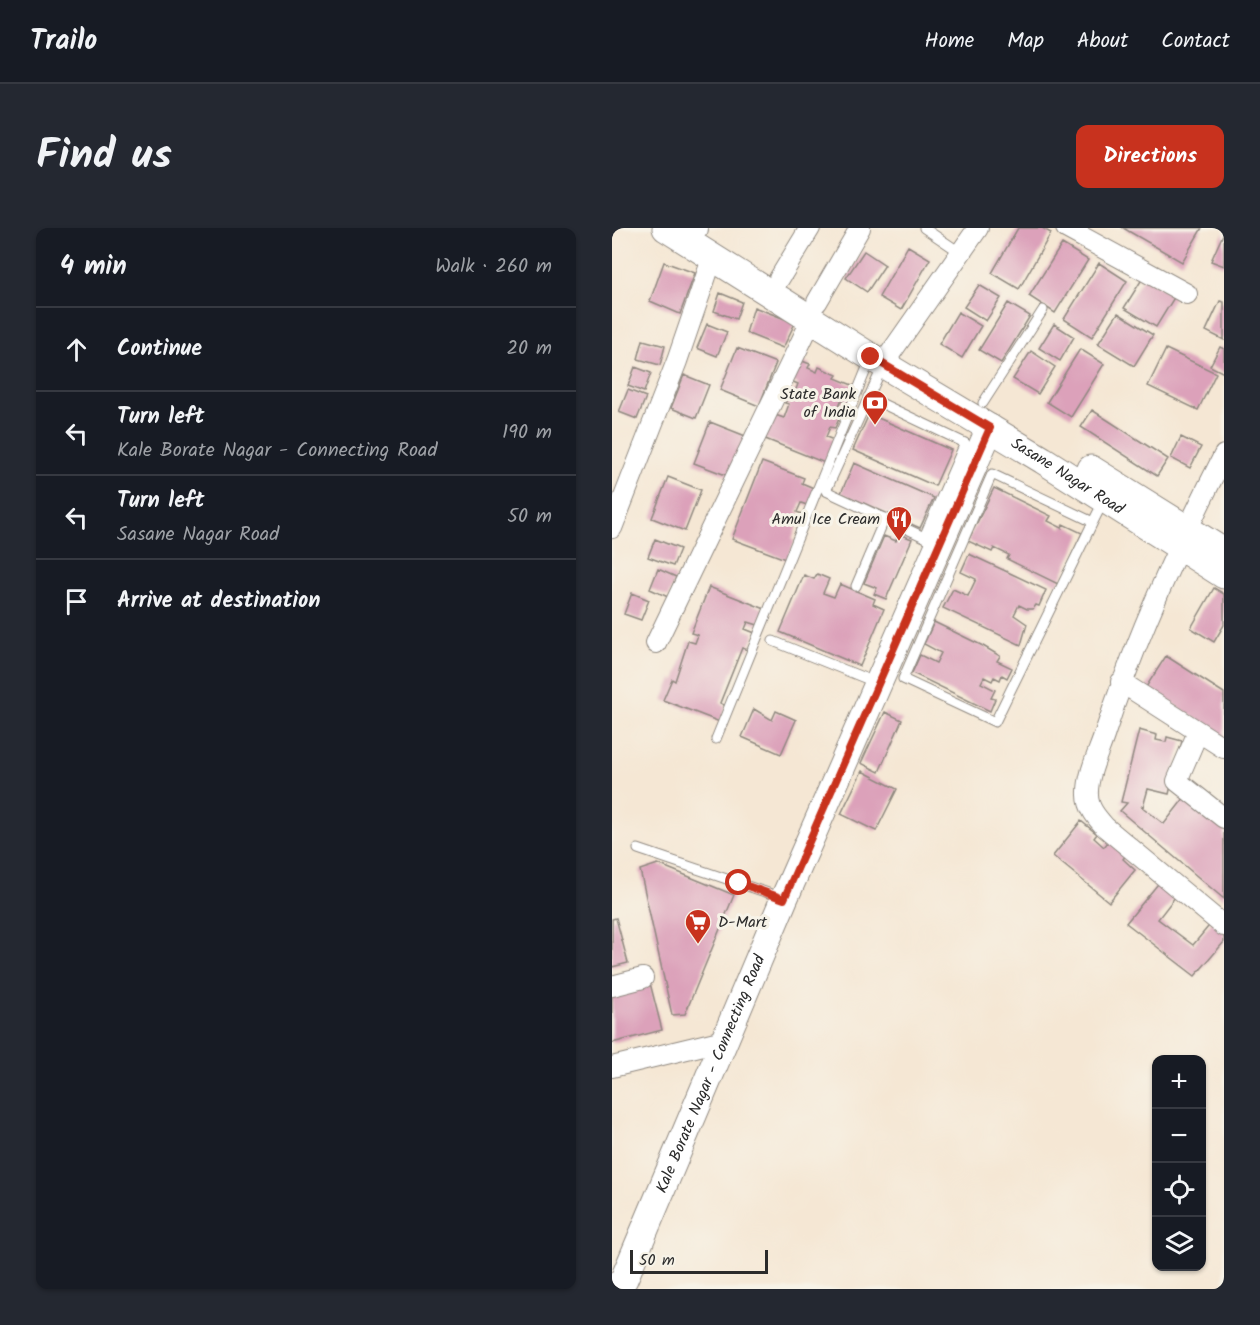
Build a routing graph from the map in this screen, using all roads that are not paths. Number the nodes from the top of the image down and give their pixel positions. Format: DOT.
graph roads {
  1 [pos="666,228"];
  2 [pos="697,228"];
  3 [pos="810,228"];
  4 [pos="860,228"];
  5 [pos="924,228"];
  6 [pos="978,228"];
  7 [pos="1066,228"];
  8 [pos="961,253"];
  9 [pos="713,256"];
  10 [pos="780,279"];
  11 [pos="1187,294"];
  12 [pos="1043,310"];
  13 [pos="814,311"];
  14 [pos="883,357"];
  15 [pos="868,397"];
  16 [pos="987,415"];
  17 [pos="1224,455"];
  18 [pos="1099,511"];
  19 [pos="885,518"];
  20 [pos="612,528"];
  21 [pos="1183,537"];
  22 [pos="932,541"];
  23 [pos="1224,552"];
  24 [pos="1224,575"];
  25 [pos="856,586"];
  26 [pos="773,641"];
  27 [pos="656,643"];
  28 [pos="1121,682"];
  29 [pos="879,684"];
  30 [pos="1198,732"];
  31 [pos="716,739"];
  32 [pos="1224,748"];
  33 [pos="1224,818"];
  34 [pos="638,849"];
  35 [pos="784,899"];
  36 [pos="1224,926"];
  37 [pos="643,978"];
  38 [pos="612,986"];
  39 [pos="724,1040"];
  40 [pos="612,1067"];
  41 [pos="615,1289"];
  1 -- 9 [label="street, Sasane Nagar Road"];
  2 -- 10 [label="street, Sasane Nagar Road"];
  3 -- 10 [label="street"];
  4 -- 13 [label="street"];
  5 -- 8 [label="lane"];
  6 -- 8 [label="street"];
  7 -- 11 [label="street"];
  8 -- 14 [label="street"];
  9 -- 13 [label="street, Sasane Nagar Road"];
  9 -- 20 [label="street"];
  10 -- 13 [label="street, Sasane Nagar Road"];
  12 -- 16 [label="lane"];
  13 -- 14 [label="street, Sasane Nagar Road"];
  13 -- 27 [label="street"];
  14 -- 15 [label="lane"];
  14 -- 16 [label="street, Sasane Nagar Road"];
  14 -- 31 [label="lane"];
  15 -- 19 [label="lane"];
  15 -- 22 [label="lane"];
  16 -- 18 [label="street, Sasane Nagar Road"];
  16 -- 21 [label="street, Sasane Nagar Road"];
  16 -- 22 [label="street, Kale Borate Nagar - Connecting Road"];
  17 -- 21 [label="street"];
  18 -- 18 [label="lane"];
  18 -- 21 [label="street, Sasane Nagar Road"];
  19 -- 22 [label="lane"];
  19 -- 25 [label="lane"];
  21 -- 23 [label="street, Sasane Nagar Road"];
  21 -- 24 [label="street, Sasane Nagar Road"];
  21 -- 28 [label="street"];
  22 -- 29 [label="street, Kale Borate Nagar - Connecting Road"];
  26 -- 29 [label="lane"];
  28 -- 30 [label="street"];
  28 -- 36 [label="street"];
  29 -- 35 [label="street, Kale Borate Nagar - Connecting Road"];
  30 -- 32 [label="street"];
  30 -- 33 [label="street"];
  34 -- 35 [label="lane"];
  35 -- 39 [label="street, Kale Borate Nagar - Connecting Road"];
  37 -- 38 [label="street"];
  39 -- 40 [label="street"];
  39 -- 41 [label="street, Kale Borate Nagar - Connecting Road"];
}
